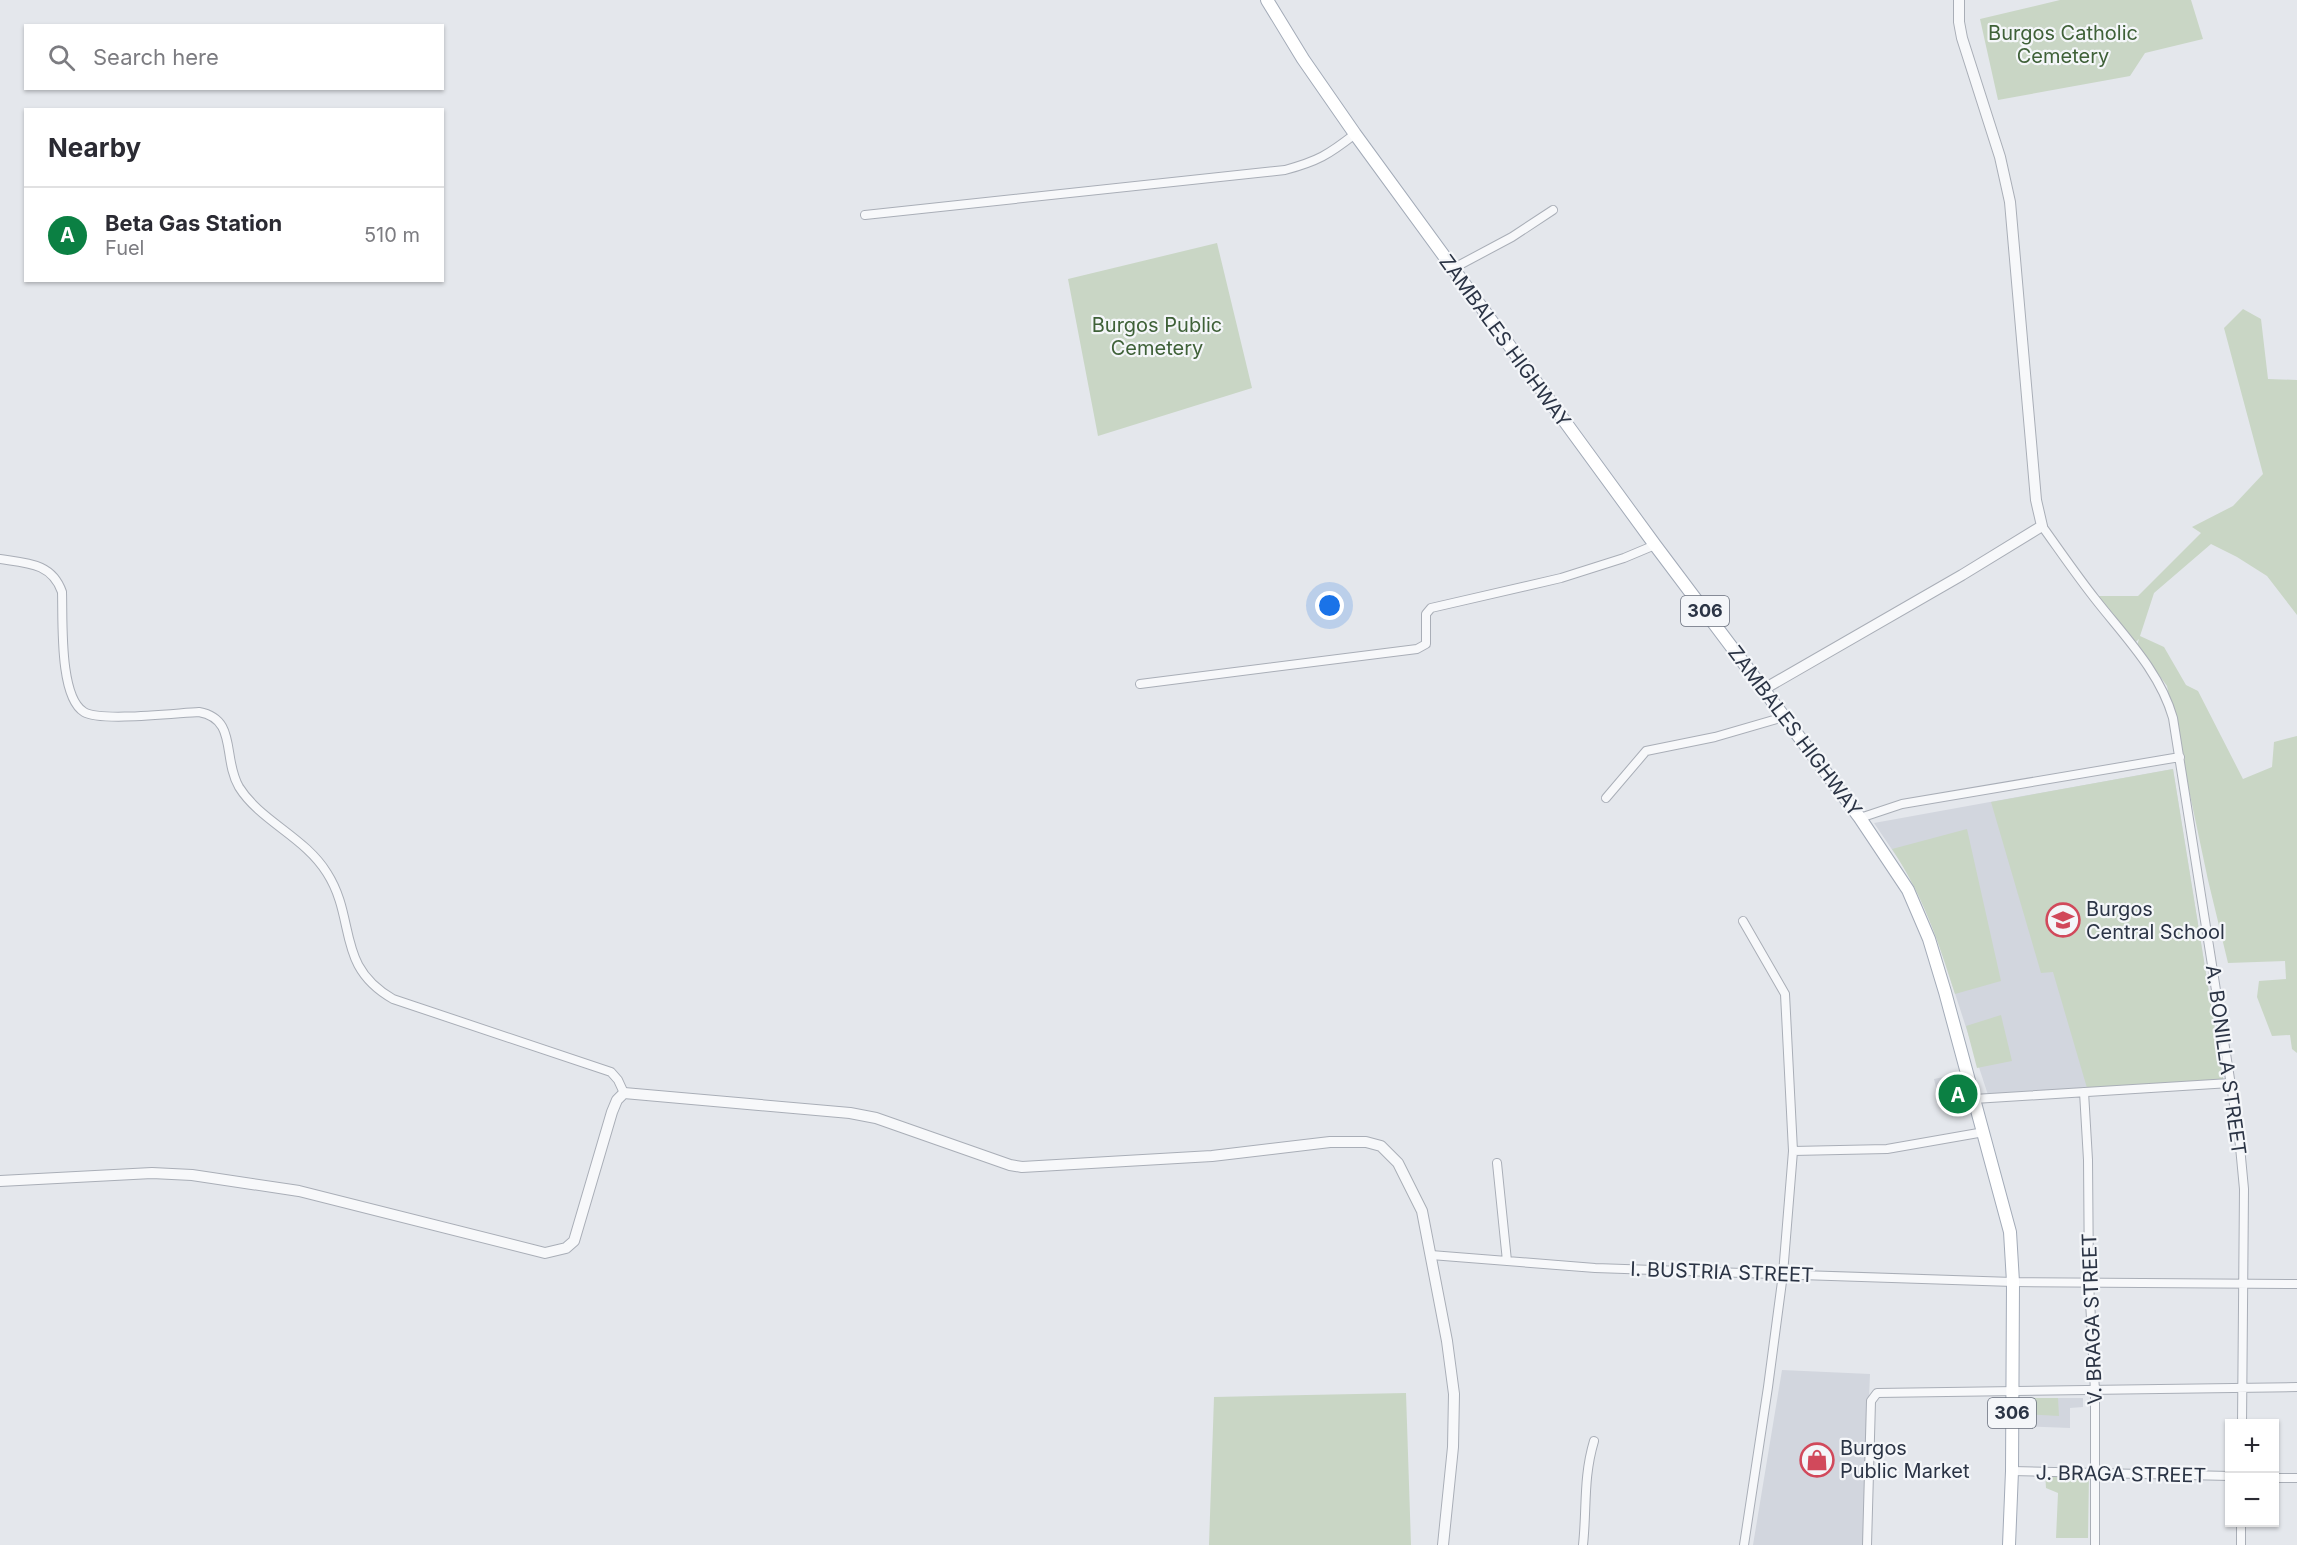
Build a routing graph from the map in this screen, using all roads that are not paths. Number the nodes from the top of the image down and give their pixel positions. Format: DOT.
graph roads {
  1 [pos="1267,0"];
  2 [pos="1959,0"];
  3 [pos="1355,134"];
  4 [pos="1553,210"];
  5 [pos="865,216"];
  6 [pos="1452,269"];
  7 [pos="2042,526"];
  8 [pos="1655,545"];
  9 [pos="0,559"];
  10 [pos="1140,684"];
  11 [pos="1764,689"];
  12 [pos="1784,717"];
  13 [pos="2180,757"];
  14 [pos="1606,798"];
  15 [pos="1860,819"];
  16 [pos="1743,921"];
  17 [pos="2230,1083"];
  18 [pos="2084,1092"];
  19 [pos="624,1093"];
  20 [pos="1974,1099"];
  21 [pos="1984,1132"];
  22 [pos="1793,1151"];
  23 [pos="1497,1163"];
  24 [pos="0,1181"];
  25 [pos="1431,1255"];
  26 [pos="1507,1261"];
  27 [pos="1783,1274"];
  28 [pos="2013,1281"];
  29 [pos="2089,1283"];
  30 [pos="2245,1283"];
  31 [pos="2297,1284"];
  32 [pos="2243,1387"];
  33 [pos="2297,1387"];
  34 [pos="2012,1390"];
  35 [pos="2095,1391"];
  36 [pos="2242,1419"];
  37 [pos="1594,1442"];
  38 [pos="2012,1471"];
  39 [pos="2096,1473"];
  40 [pos="2225,1476"];
  41 [pos="2279,1478"];
  42 [pos="2297,1478"];
  43 [pos="2241,1527"];
  44 [pos="1443,1545"];
  45 [pos="1583,1545"];
  46 [pos="1744,1545"];
  47 [pos="1867,1545"];
  48 [pos="2009,1545"];
  49 [pos="2095,1545"];
  50 [pos="2241,1545"];
  1 -- 3 [label="main road, ZAMBALES HIGHWAY / 306"];
  2 -- 7 [label="street"];
  3 -- 5 [label="street"];
  3 -- 6 [label="main road, ZAMBALES HIGHWAY / 306"];
  4 -- 6 [label="street"];
  6 -- 8 [label="main road, ZAMBALES HIGHWAY / 306"];
  7 -- 11 [label="street"];
  7 -- 13 [label="street, A. BONILLA STREET"];
  8 -- 10 [label="street"];
  8 -- 11 [label="main road, ZAMBALES HIGHWAY / 306"];
  9 -- 19 [label="street"];
  11 -- 12 [label="main road, ZAMBALES HIGHWAY / 306"];
  12 -- 14 [label="street"];
  12 -- 15 [label="main road, ZAMBALES HIGHWAY / 306"];
  13 -- 15 [label="street"];
  13 -- 17 [label="street, A. BONILLA STREET"];
  15 -- 20 [label="main road, ZAMBALES HIGHWAY / 306"];
  16 -- 22 [label="street"];
  17 -- 18 [label="street"];
  17 -- 30 [label="street, A. BONILLA STREET"];
  18 -- 20 [label="street"];
  18 -- 29 [label="street, V. BRAGA STREET"];
  19 -- 24 [label="street"];
  19 -- 25 [label="street"];
  20 -- 21 [label="main road, ZAMBALES HIGHWAY / 306"];
  21 -- 22 [label="street"];
  21 -- 28 [label="main road, ZAMBALES HIGHWAY / 306"];
  22 -- 27 [label="street"];
  23 -- 26 [label="street"];
  25 -- 26 [label="street, I. BUSTRIA STREET"];
  25 -- 44 [label="street"];
  26 -- 27 [label="street, I. BUSTRIA STREET"];
  27 -- 28 [label="street, I. BUSTRIA STREET"];
  27 -- 46 [label="street"];
  28 -- 29 [label="street, I. BUSTRIA STREET"];
  28 -- 34 [label="main road, ZAMBALES HIGHWAY / 306"];
  29 -- 30 [label="street, I. BUSTRIA STREET"];
  29 -- 35 [label="street, V. BRAGA STREET"];
  30 -- 31 [label="street, I. BUSTRIA STREET"];
  30 -- 32 [label="street, A. BONILLA STREET"];
  32 -- 33 [label="street"];
  32 -- 35 [label="street"];
  32 -- 36 [label="street, A. BONILLA STREET"];
  34 -- 35 [label="street"];
  34 -- 38 [label="main road, ZAMBALES HIGHWAY / 306"];
  34 -- 47 [label="street"];
  35 -- 39 [label="street, V. BRAGA STREET"];
  37 -- 45 [label="street"];
  38 -- 39 [label="street, J. BRAGA STREET"];
  38 -- 48 [label="main road, ZAMBALES HIGHWAY / 306"];
  39 -- 40 [label="street, J. BRAGA STREET"];
  39 -- 49 [label="street, V. BRAGA STREET"];
  41 -- 42 [label="street"];
  43 -- 50 [label="street"];
}
